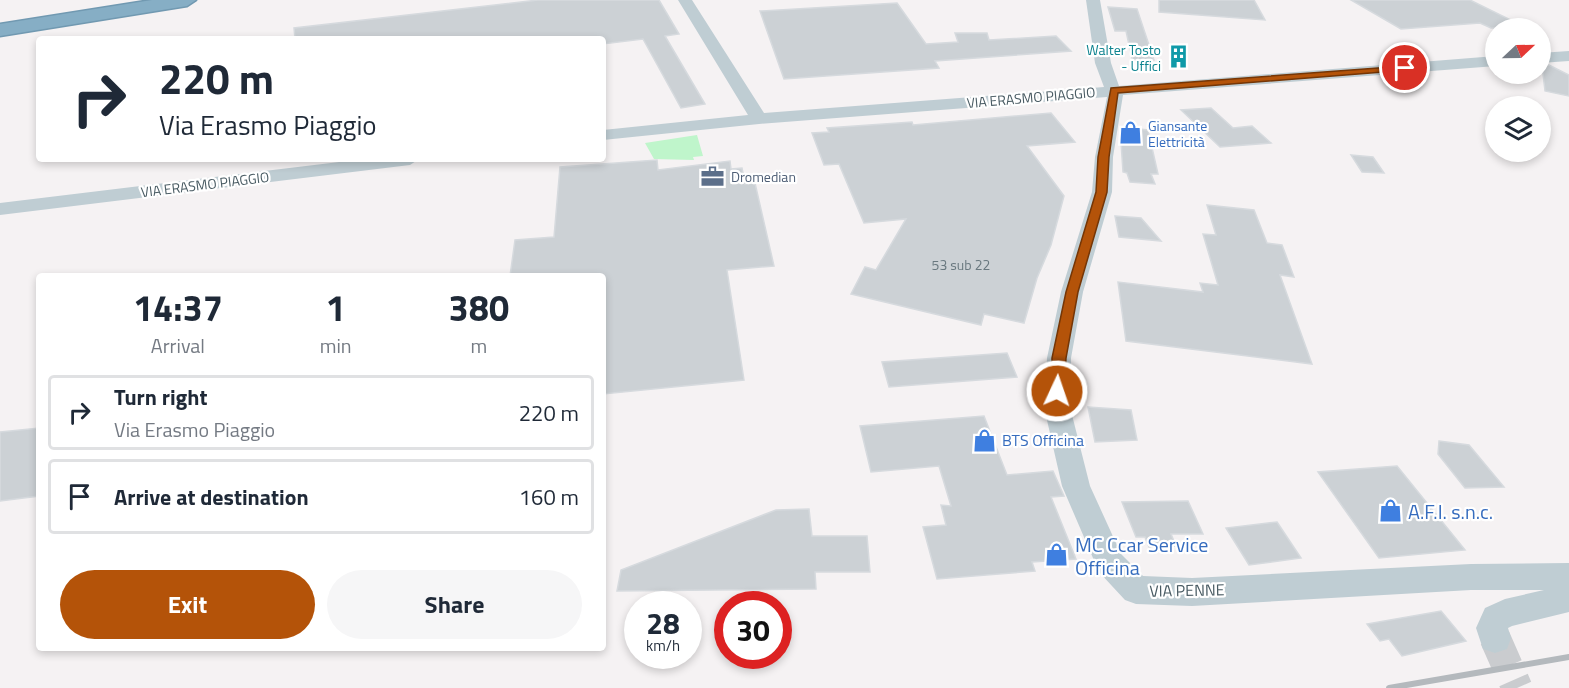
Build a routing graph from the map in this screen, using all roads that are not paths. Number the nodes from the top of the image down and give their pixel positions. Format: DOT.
graph roads {
  1 [pos="153,0"];
  2 [pos="187,0"];
  3 [pos="685,0"];
  4 [pos="1093,0"];
  5 [pos="0,24"];
  6 [pos="0,30"];
  7 [pos="1569,56"];
  8 [pos="1551,57"];
  9 [pos="1485,62"];
  10 [pos="1114,90"];
  11 [pos="759,119"];
  12 [pos="606,135"];
  13 [pos="385,162"];
  14 [pos="0,209"];
  15 [pos="1569,576"];
  16 [pos="1569,598"];
  17 [pos="1495,638"];
  1 -- 5 [label="highway"];
  2 -- 6 [label="highway"];
  3 -- 11 [label="street"];
  4 -- 10 [label="street"];
  7 -- 8 [label="street"];
  9 -- 10 [label="street, VIA ERASMO PIAGGIO"];
  10 -- 11 [label="street, VIA ERASMO PIAGGIO"];
  10 -- 15 [label="street, VIA PENNE"];
  11 -- 12 [label="street, VIA ERASMO PIAGGIO"];
  13 -- 14 [label="street, VIA ERASMO PIAGGIO"];
  16 -- 17 [label="street"];
}
